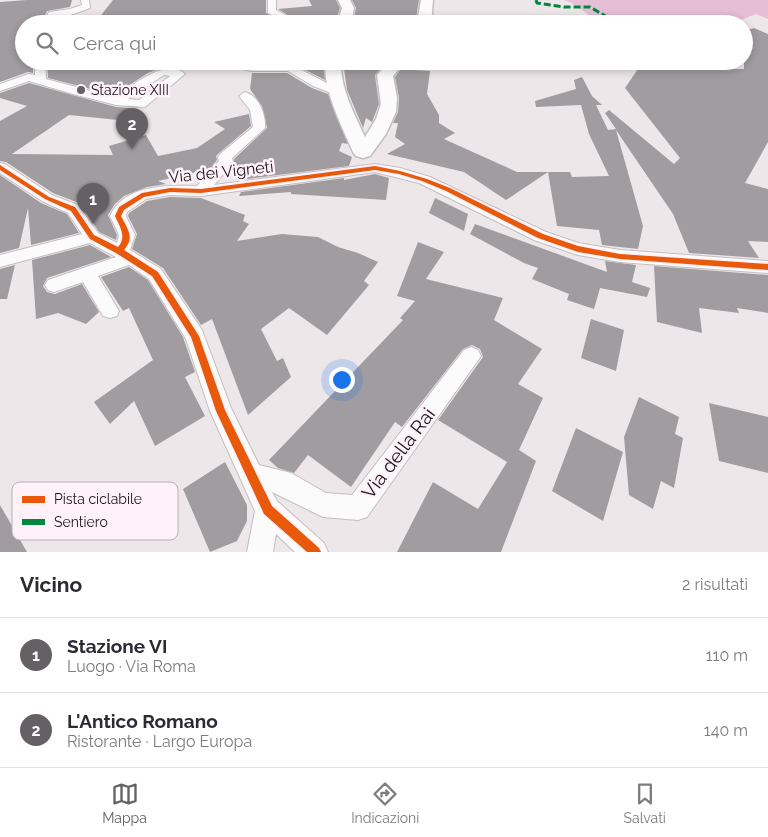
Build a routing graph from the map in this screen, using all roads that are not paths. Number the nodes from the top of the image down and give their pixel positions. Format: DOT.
graph roads {
  1 [pos="85,0"];
  2 [pos="272,0"];
  3 [pos="344,0"];
  4 [pos="427,0"];
  5 [pos="52,15"];
  6 [pos="279,15"];
  7 [pos="346,15"];
  8 [pos="425,15"];
  9 [pos="40,70"];
  10 [pos="293,70"];
  11 [pos="333,70"];
  12 [pos="390,70"];
  13 [pos="41,81"];
  14 [pos="0,88"];
  15 [pos="338,92"];
  16 [pos="245,96"];
  17 [pos="116,101"];
  18 [pos="364,152"];
  19 [pos="0,167"];
  20 [pos="375,168"];
  21 [pos="201,191"];
  22 [pos="92,237"];
  23 [pos="125,254"];
  24 [pos="0,261"];
  25 [pos="768,267"];
  26 [pos="87,274"];
  27 [pos="54,285"];
  28 [pos="110,311"];
  29 [pos="471,356"];
  30 [pos="252,475"];
  31 [pos="268,510"];
  32 [pos="260,552"];
  33 [pos="315,552"];
  1 -- 5 [label="street"];
  2 -- 6 [label="street"];
  3 -- 7 [label="street"];
  4 -- 8 [label="street"];
  9 -- 13 [label="street"];
  10 -- 15 [label="street"];
  11 -- 15 [label="street"];
  12 -- 18 [label="street"];
  13 -- 14 [label="street"];
  13 -- 17 [label="street"];
  15 -- 18 [label="street"];
  16 -- 21 [label="street"];
  17 -- 17 [label="street"];
  18 -- 20 [label="street"];
  19 -- 22 [label="street"];
  20 -- 21 [label="street, Via dei Vigneti"];
  20 -- 25 [label="street, Via dei Vigneti"];
  21 -- 23 [label="street, Via dei Vigneti"];
  22 -- 23 [label="street"];
  22 -- 24 [label="street"];
  23 -- 26 [label="street"];
  23 -- 30 [label="street"];
  26 -- 27 [label="street"];
  26 -- 28 [label="street"];
  29 -- 30 [label="street, Via della Rai"];
  30 -- 31 [label="street"];
  31 -- 32 [label="street"];
  31 -- 33 [label="street"];
}
